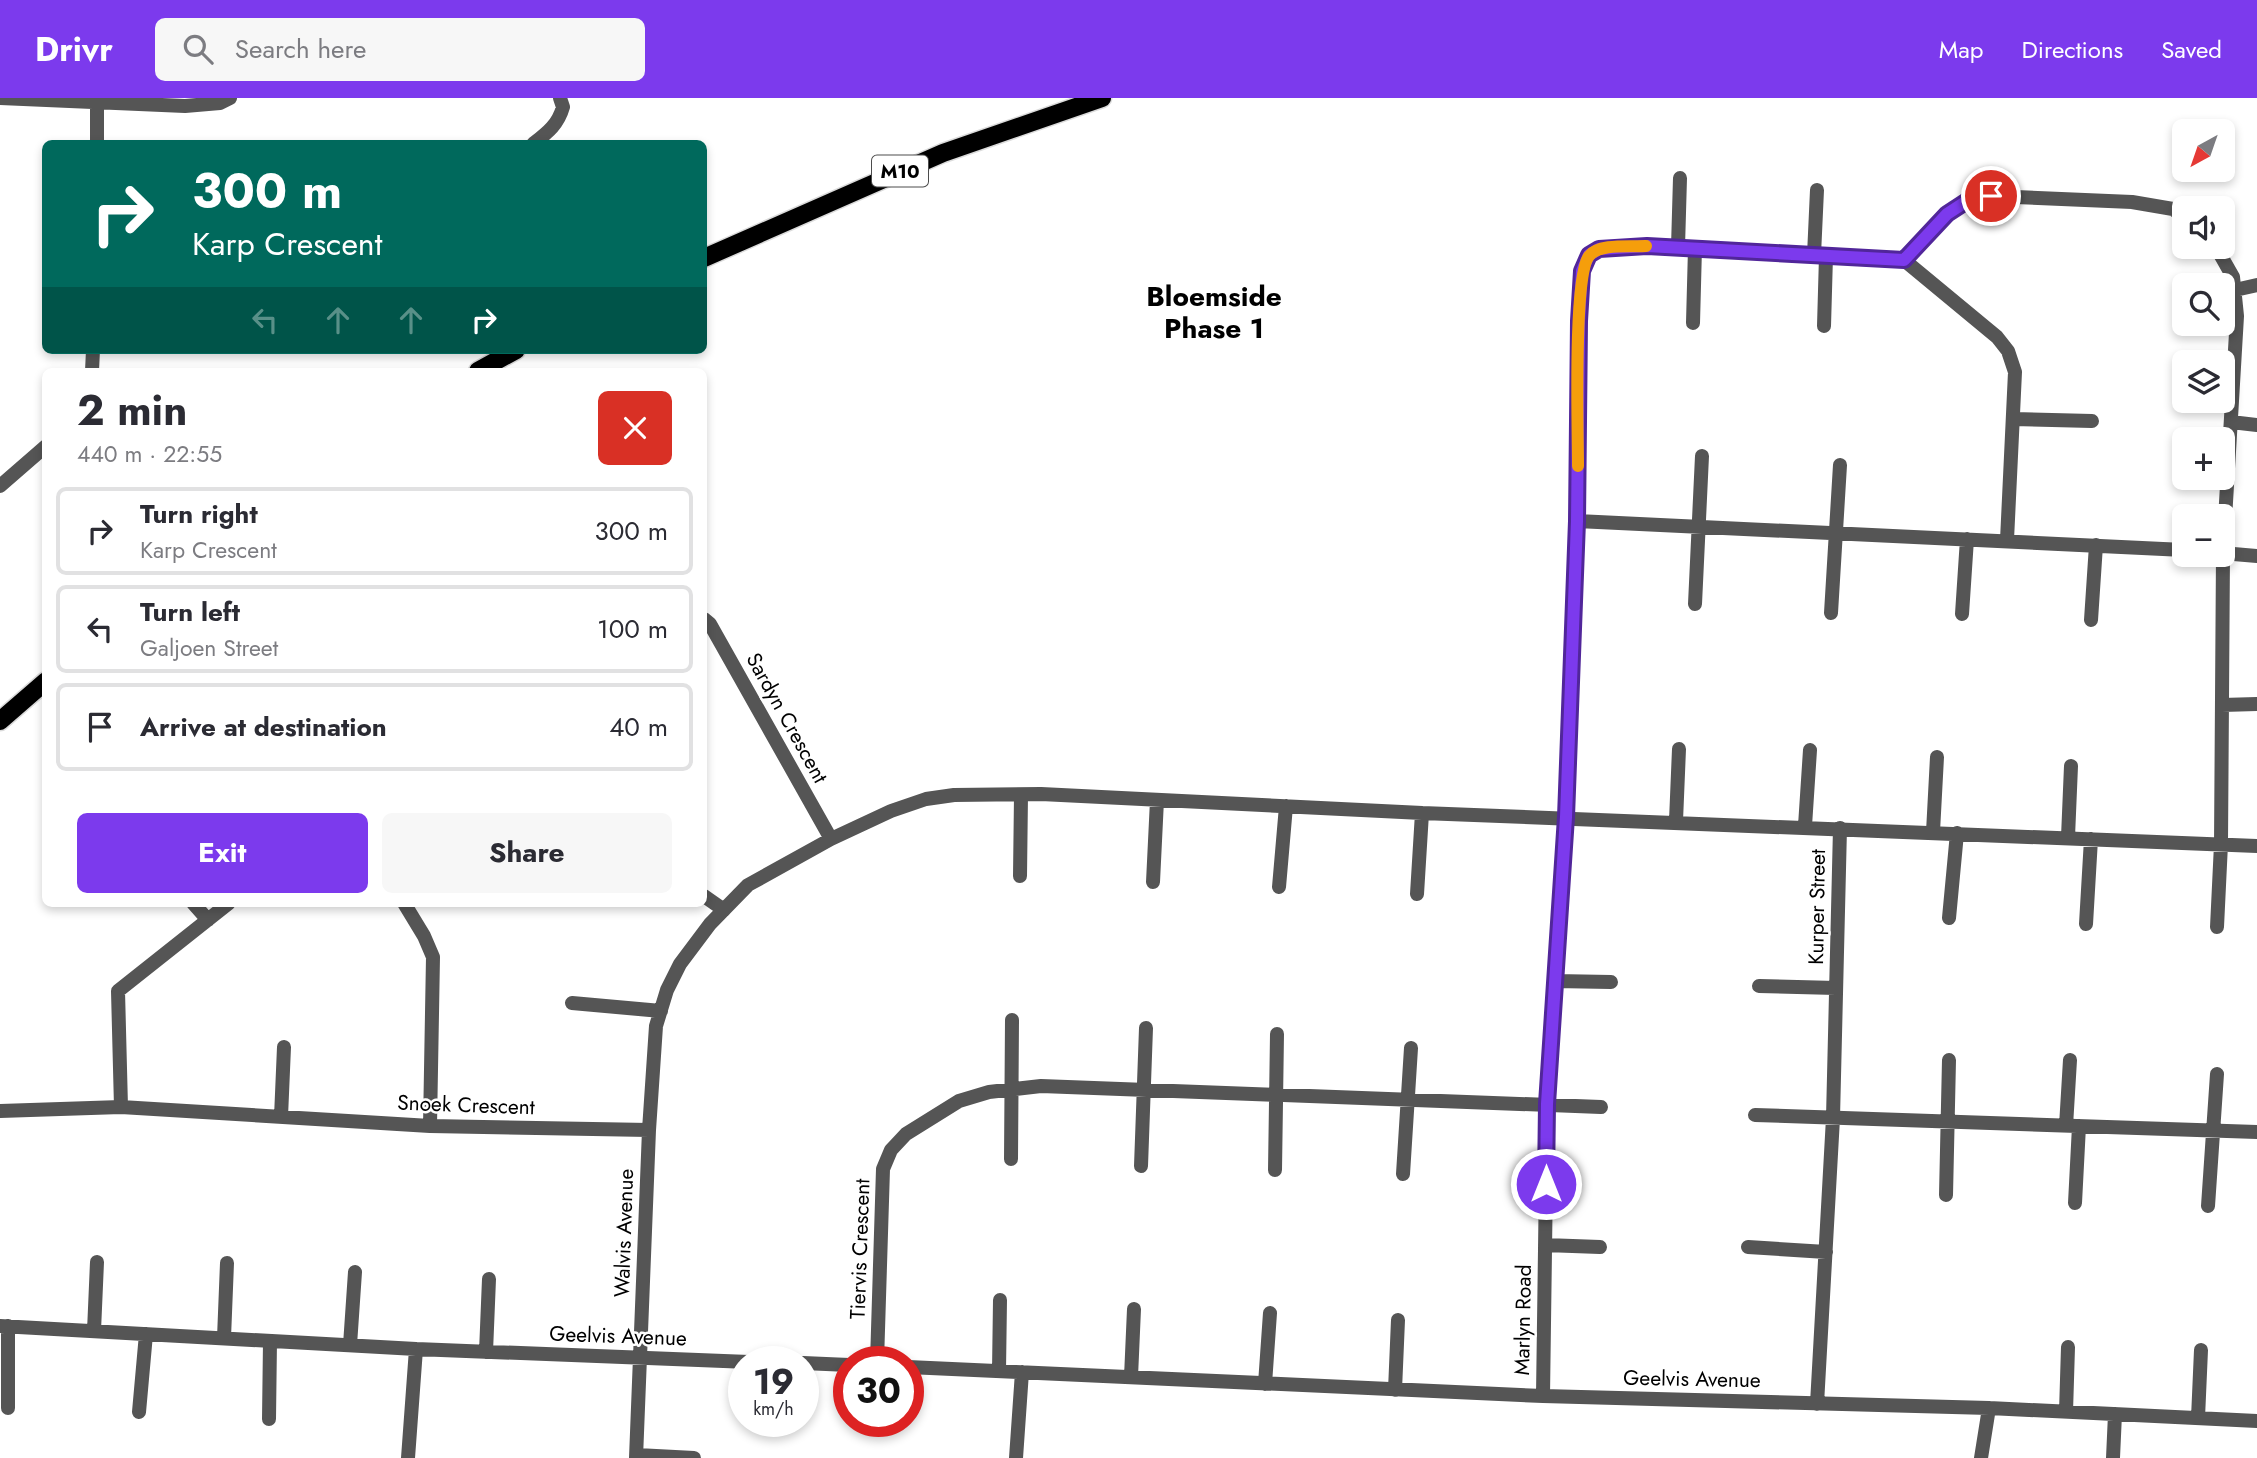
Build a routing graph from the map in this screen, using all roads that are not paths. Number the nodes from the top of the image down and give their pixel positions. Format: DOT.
graph roads {
  1 [pos="0,98"];
  2 [pos="230,98"];
  3 [pos="560,98"];
  4 [pos="1102,98"];
  5 [pos="97,103"];
  6 [pos="97,140"];
  7 [pos="538,140"];
  8 [pos="1680,178"];
  9 [pos="1817,190"];
  10 [pos="2172,209"];
  11 [pos="1678,247"];
  12 [pos="1695,248"];
  13 [pos="1820,256"];
  14 [pos="707,257"];
  15 [pos="1904,260"];
  16 [pos="2257,285"];
  17 [pos="2235,290"];
  18 [pos="1693,323"];
  19 [pos="1824,326"];
  20 [pos="509,354"];
  21 [pos="483,368"];
  22 [pos="2013,419"];
  23 [pos="2092,421"];
  24 [pos="2231,422"];
  25 [pos="2257,425"];
  26 [pos="42,449"];
  27 [pos="1702,456"];
  28 [pos="1840,465"];
  29 [pos="0,486"];
  30 [pos="2226,504"];
  31 [pos="1577,521"];
  32 [pos="1699,527"];
  33 [pos="1836,533"];
  34 [pos="1967,538"];
  35 [pos="2007,540"];
  36 [pos="2096,545"];
  37 [pos="2172,550"];
  38 [pos="2235,554"];
  39 [pos="2257,556"];
  40 [pos="2223,567"];
  41 [pos="1695,604"];
  42 [pos="1831,613"];
  43 [pos="1962,614"];
  44 [pos="2091,620"];
  45 [pos="707,622"];
  46 [pos="42,684"];
  47 [pos="2222,705"];
  48 [pos="2257,705"];
  49 [pos="0,721"];
  50 [pos="1679,748"];
  51 [pos="1810,750"];
  52 [pos="1937,757"];
  53 [pos="2071,766"];
  54 [pos="1021,794"];
  55 [pos="1157,800"];
  56 [pos="1286,806"];
  57 [pos="1422,813"];
  58 [pos="1566,817"];
  59 [pos="1676,821"];
  60 [pos="1805,826"];
  61 [pos="1840,828"];
  62 [pos="1933,832"];
  63 [pos="1957,833"];
  64 [pos="2068,838"];
  65 [pos="831,839"];
  66 [pos="2091,839"];
  67 [pos="2221,844"];
  68 [pos="2257,846"];
  69 [pos="1020,876"];
  70 [pos="1153,882"];
  71 [pos="1279,887"];
  72 [pos="1417,894"];
  73 [pos="707,898"];
  74 [pos="197,907"];
  75 [pos="224,907"];
  76 [pos="406,907"];
  77 [pos="724,910"];
  78 [pos="1949,918"];
  79 [pos="208,920"];
  80 [pos="2085,924"];
  81 [pos="2217,928"];
  82 [pos="1555,981"];
  83 [pos="1611,982"];
  84 [pos="1759,986"];
  85 [pos="1836,988"];
  86 [pos="572,1003"];
  87 [pos="661,1011"];
  88 [pos="1012,1020"];
  89 [pos="1146,1028"];
  90 [pos="1278,1034"];
  91 [pos="284,1047"];
  92 [pos="1411,1048"];
  93 [pos="1949,1060"];
  94 [pos="2070,1060"];
  95 [pos="2217,1074"];
  96 [pos="1010,1089"];
  97 [pos="1144,1089"];
  98 [pos="1277,1094"];
  99 [pos="1407,1099"];
  100 [pos="1547,1104"];
  101 [pos="121,1107"];
  102 [pos="1601,1107"];
  103 [pos="0,1111"];
  104 [pos="1755,1115"];
  105 [pos="281,1117"];
  106 [pos="1833,1118"];
  107 [pos="1947,1122"];
  108 [pos="430,1126"];
  109 [pos="2073,1126"];
  110 [pos="649,1130"];
  111 [pos="2214,1130"];
  112 [pos="2257,1132"];
  113 [pos="1012,1159"];
  114 [pos="1141,1166"];
  115 [pos="1275,1170"];
  116 [pos="1403,1174"];
  117 [pos="1946,1195"];
  118 [pos="2075,1203"];
  119 [pos="2208,1206"];
  120 [pos="1545,1245"];
  121 [pos="1601,1247"];
  122 [pos="1748,1247"];
  123 [pos="1826,1252"];
  124 [pos="97,1262"];
  125 [pos="228,1263"];
  126 [pos="355,1272"];
  127 [pos="489,1279"];
  128 [pos="1000,1300"];
  129 [pos="1134,1310"];
  130 [pos="1270,1313"];
  131 [pos="1398,1320"];
  132 [pos="4,1326"];
  133 [pos="94,1331"];
  134 [pos="146,1334"];
  135 [pos="224,1338"];
  136 [pos="270,1341"];
  137 [pos="350,1345"];
  138 [pos="877,1346"];
  139 [pos="2068,1347"];
  140 [pos="415,1349"];
  141 [pos="2201,1350"];
  142 [pos="486,1352"];
  143 [pos="641,1358"];
  144 [pos="728,1361"];
  145 [pos="924,1368"];
  146 [pos="999,1371"];
  147 [pos="1022,1373"];
  148 [pos="1131,1377"];
  149 [pos="1265,1384"];
  150 [pos="1395,1390"];
  151 [pos="1543,1396"];
  152 [pos="1817,1404"];
  153 [pos="8,1408"];
  154 [pos="1989,1408"];
  155 [pos="139,1412"];
  156 [pos="2066,1412"];
  157 [pos="2115,1414"];
  158 [pos="2198,1418"];
  159 [pos="269,1419"];
  160 [pos="2257,1421"];
  161 [pos="637,1457"];
  162 [pos="408,1458"];
  163 [pos="694,1458"];
  164 [pos="1016,1458"];
  165 [pos="1981,1458"];
  166 [pos="2113,1458"];
  1 -- 5 [label="street"];
  2 -- 5 [label="street"];
  3 -- 7 [label="street"];
  4 -- 14 [label="main road, M10"];
  5 -- 6 [label="street"];
  8 -- 11 [label="street"];
  9 -- 13 [label="street"];
  10 -- 15 [label="street"];
  11 -- 12 [label="street"];
  11 -- 31 [label="street, Marlyn Road"];
  12 -- 13 [label="street"];
  12 -- 18 [label="street"];
  13 -- 15 [label="street"];
  13 -- 19 [label="street"];
  15 -- 22 [label="street"];
  16 -- 17 [label="street"];
  17 -- 24 [label="street"];
  20 -- 21 [label="main road"];
  22 -- 23 [label="street"];
  22 -- 35 [label="street"];
  24 -- 25 [label="street"];
  24 -- 30 [label="street"];
  26 -- 29 [label="street"];
  27 -- 32 [label="street"];
  28 -- 33 [label="street"];
  31 -- 32 [label="street"];
  31 -- 58 [label="street, Marlyn Road"];
  32 -- 33 [label="street"];
  32 -- 41 [label="street"];
  33 -- 34 [label="street"];
  33 -- 42 [label="street"];
  34 -- 35 [label="street"];
  34 -- 43 [label="street"];
  35 -- 36 [label="street"];
  36 -- 37 [label="street"];
  36 -- 44 [label="street"];
  38 -- 39 [label="street"];
  40 -- 47 [label="street"];
  45 -- 65 [label="street, Sardyn Crescent"];
  46 -- 49 [label="main road"];
  47 -- 48 [label="street"];
  47 -- 67 [label="street"];
  50 -- 59 [label="street"];
  51 -- 60 [label="street"];
  52 -- 62 [label="street"];
  53 -- 64 [label="street"];
  54 -- 55 [label="street, Walvis Avenue"];
  54 -- 65 [label="street, Walvis Avenue"];
  54 -- 69 [label="street"];
  55 -- 56 [label="street, Walvis Avenue"];
  55 -- 70 [label="street"];
  56 -- 57 [label="street, Walvis Avenue"];
  56 -- 71 [label="street"];
  57 -- 58 [label="street, Walvis Avenue"];
  57 -- 72 [label="street"];
  58 -- 59 [label="street, Walvis Avenue"];
  58 -- 82 [label="street, Marlyn Road"];
  59 -- 60 [label="street, Walvis Avenue"];
  60 -- 61 [label="street, Walvis Avenue"];
  61 -- 62 [label="street, Walvis Avenue"];
  61 -- 85 [label="street, Kurper Street"];
  62 -- 63 [label="street, Walvis Avenue"];
  63 -- 64 [label="street, Walvis Avenue"];
  63 -- 78 [label="street"];
  64 -- 66 [label="street, Walvis Avenue"];
  65 -- 77 [label="street, Walvis Avenue"];
  66 -- 67 [label="street, Walvis Avenue"];
  66 -- 80 [label="street"];
  67 -- 68 [label="street, Walvis Avenue"];
  67 -- 81 [label="street"];
  73 -- 77 [label="street"];
  74 -- 79 [label="street"];
  75 -- 79 [label="street"];
  76 -- 108 [label="street"];
  77 -- 87 [label="street, Walvis Avenue"];
  79 -- 101 [label="street"];
  82 -- 83 [label="street"];
  82 -- 100 [label="street, Marlyn Road"];
  84 -- 85 [label="street, Kurper Street"];
  85 -- 106 [label="street, Kurper Street"];
  86 -- 87 [label="street"];
  87 -- 110 [label="street, Walvis Avenue"];
  88 -- 96 [label="street"];
  89 -- 97 [label="street"];
  90 -- 98 [label="street"];
  91 -- 105 [label="street"];
  92 -- 99 [label="street"];
  93 -- 107 [label="street"];
  94 -- 109 [label="street"];
  95 -- 111 [label="street"];
  96 -- 97 [label="street, Tiervis Crescent"];
  96 -- 113 [label="street"];
  96 -- 138 [label="street, Tiervis Crescent"];
  97 -- 98 [label="street, Tiervis Crescent"];
  97 -- 114 [label="street"];
  98 -- 99 [label="street, Tiervis Crescent"];
  98 -- 115 [label="street"];
  99 -- 100 [label="street, Tiervis Crescent"];
  99 -- 116 [label="street"];
  100 -- 102 [label="street"];
  100 -- 120 [label="street, Marlyn Road"];
  101 -- 103 [label="street, Snoek Crescent"];
  101 -- 105 [label="street, Snoek Crescent"];
  104 -- 106 [label="street"];
  105 -- 108 [label="street, Snoek Crescent"];
  106 -- 107 [label="street"];
  106 -- 123 [label="street, Kurper Street"];
  107 -- 109 [label="street"];
  107 -- 117 [label="street"];
  108 -- 110 [label="street, Snoek Crescent"];
  109 -- 111 [label="street"];
  109 -- 118 [label="street"];
  110 -- 143 [label="street, Walvis Avenue"];
  111 -- 112 [label="street"];
  111 -- 119 [label="street"];
  120 -- 121 [label="street, Marlyn Road"];
  120 -- 151 [label="street, Marlyn Road"];
  122 -- 123 [label="street"];
  123 -- 152 [label="street, Kurper Street"];
  124 -- 133 [label="street"];
  125 -- 135 [label="street"];
  126 -- 137 [label="street"];
  127 -- 142 [label="street"];
  128 -- 146 [label="street"];
  129 -- 148 [label="street"];
  130 -- 149 [label="street"];
  131 -- 150 [label="street"];
  132 -- 133 [label="street, Geelvis Avenue"];
  132 -- 153 [label="street, Geelvis Avenue"];
  133 -- 134 [label="street, Geelvis Avenue"];
  134 -- 135 [label="street, Geelvis Avenue"];
  134 -- 155 [label="street"];
  135 -- 136 [label="street, Geelvis Avenue"];
  136 -- 137 [label="street, Geelvis Avenue"];
  136 -- 159 [label="street"];
  137 -- 140 [label="street, Geelvis Avenue"];
  139 -- 156 [label="street"];
  140 -- 142 [label="street, Geelvis Avenue"];
  140 -- 162 [label="street"];
  141 -- 158 [label="street"];
  142 -- 143 [label="street, Geelvis Avenue"];
  143 -- 144 [label="street, Geelvis Avenue"];
  143 -- 161 [label="street, Walvis Avenue"];
  145 -- 146 [label="street, Geelvis Avenue"];
  146 -- 147 [label="street, Geelvis Avenue"];
  147 -- 148 [label="street, Geelvis Avenue"];
  147 -- 164 [label="street"];
  148 -- 149 [label="street, Geelvis Avenue"];
  149 -- 150 [label="street, Geelvis Avenue"];
  150 -- 151 [label="street, Geelvis Avenue"];
  151 -- 152 [label="street, Geelvis Avenue"];
  152 -- 154 [label="street, Geelvis Avenue"];
  154 -- 156 [label="street, Geelvis Avenue"];
  154 -- 165 [label="street"];
  156 -- 157 [label="street, Geelvis Avenue"];
  157 -- 158 [label="street, Geelvis Avenue"];
  157 -- 166 [label="street"];
  158 -- 160 [label="street, Geelvis Avenue"];
  161 -- 163 [label="street"];
}
